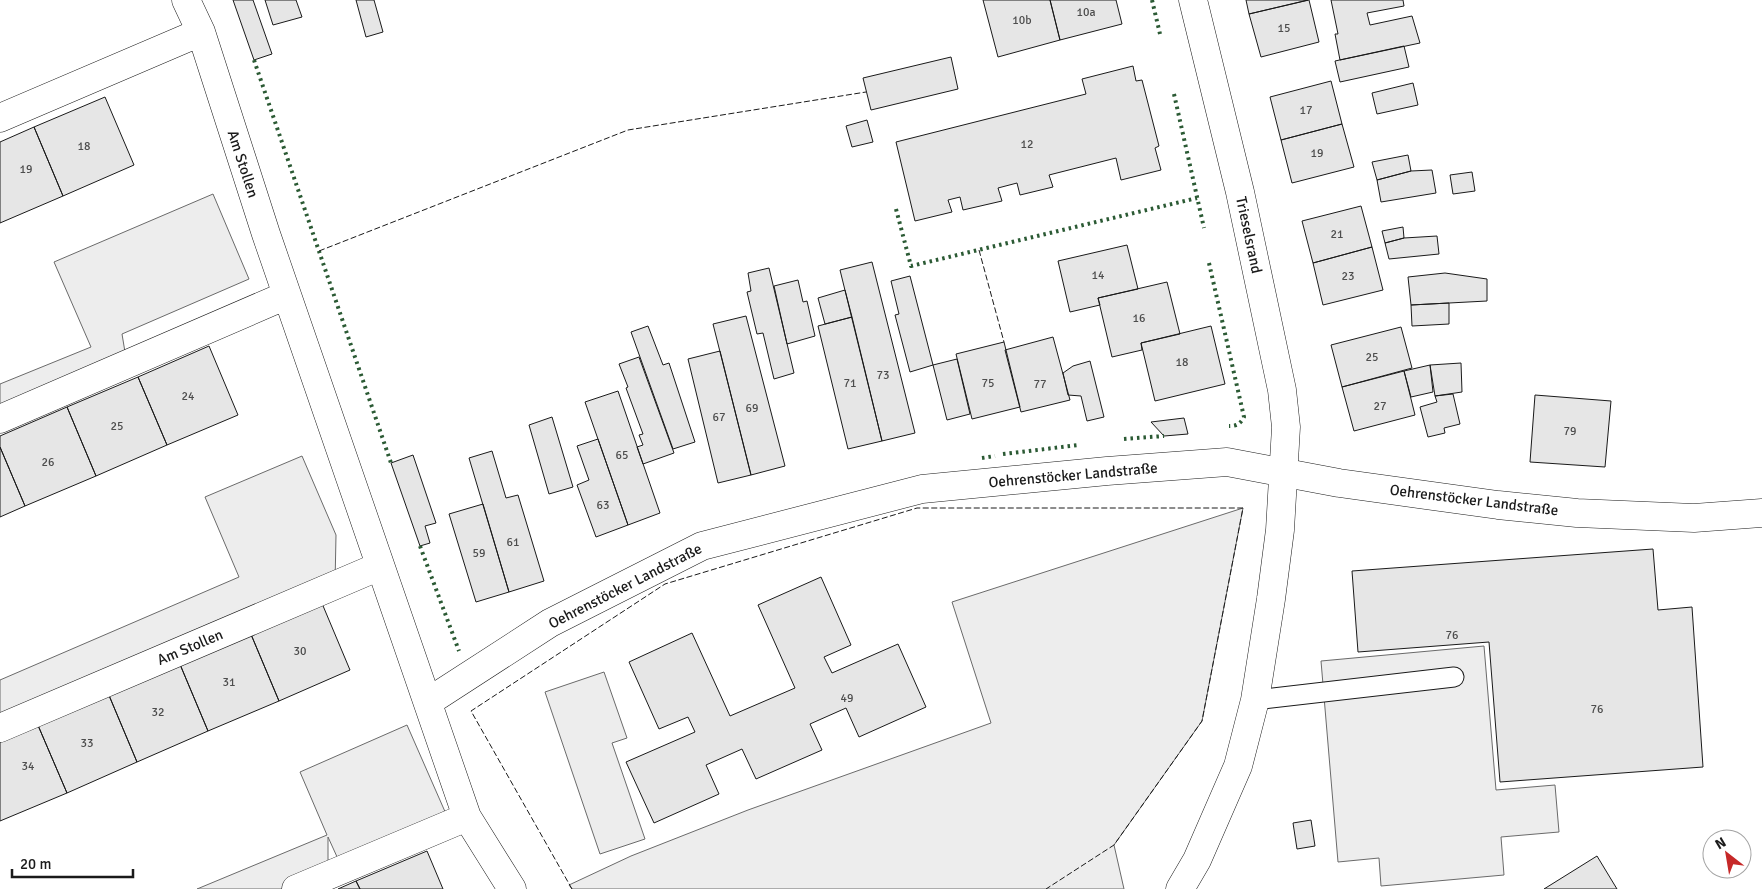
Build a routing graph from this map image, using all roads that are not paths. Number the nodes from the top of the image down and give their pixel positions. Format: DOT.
graph roads {
  1 [pos="186,0"];
  2 [pos="1193,0"];
  3 [pos="201,32"];
  4 [pos="0,118"];
  5 [pos="287,295"];
  6 [pos="0,419"];
  7 [pos="1284,473"];
  8 [pos="1762,513"];
  9 [pos="380,566"];
  10 [pos="1454,677"];
  11 [pos="1256,700"];
  12 [pos="428,702"];
  13 [pos="0,728"];
  14 [pos="467,817"];
  15 [pos="296,889"];
  16 [pos="512,889"];
  17 [pos="1180,889"];
  1 -- 3 [label="street, Am Stollen"];
  2 -- 7 [label="street, Trieselsrand"];
  3 -- 4 [label="street"];
  3 -- 5 [label="street, Am Stollen"];
  5 -- 6 [label="street"];
  5 -- 9 [label="street, Am Stollen"];
  7 -- 8 [label="street, Oehrenstöcker Landstraße"];
  7 -- 11 [label="street, Trieselsrand"];
  7 -- 12 [label="street, Oehrenstöcker Landstraße"];
  9 -- 12 [label="street, Am Stollen"];
  9 -- 13 [label="street, Am Stollen"];
  10 -- 11 [label="lane"];
  11 -- 17 [label="street, Trieselsrand"];
  12 -- 14 [label="street, Am Stollen"];
  14 -- 15 [label="street"];
  14 -- 16 [label="street, Am Stollen"];
}
